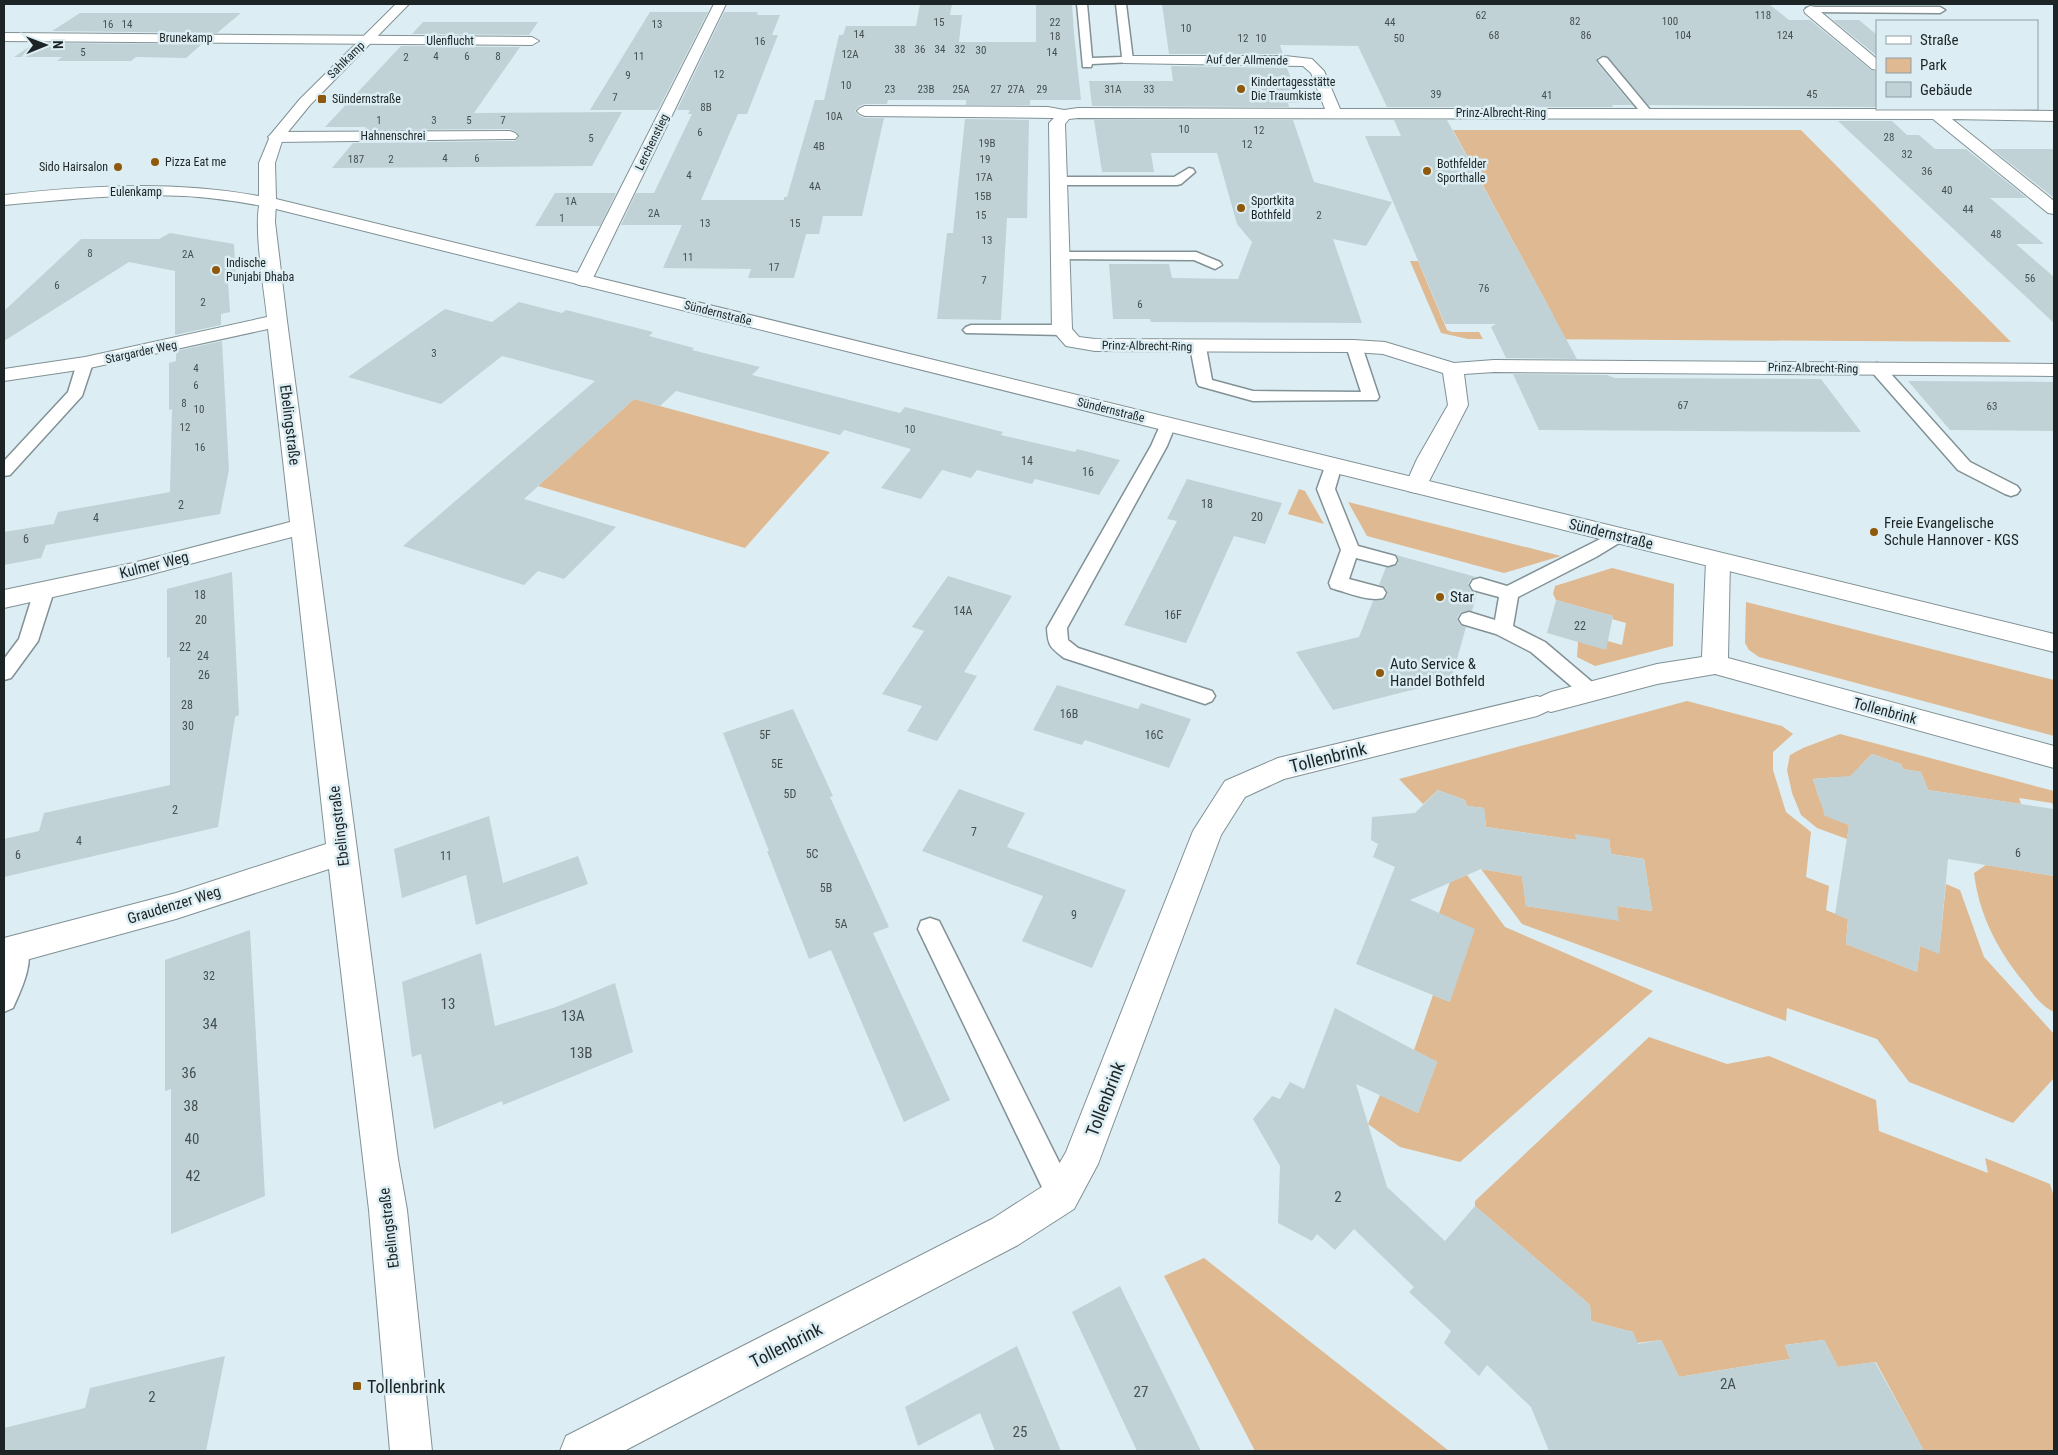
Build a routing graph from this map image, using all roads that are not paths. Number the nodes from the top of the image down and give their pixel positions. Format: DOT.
graph roads {
  1 [pos="403,4"];
  2 [pos="720,4"];
  3 [pos="1082,4"];
  4 [pos="1121,4"];
  5 [pos="1810,10"];
  6 [pos="1940,10"];
  7 [pos="4,37"];
  8 [pos="368,39"];
  9 [pos="532,41"];
  10 [pos="1128,60"];
  11 [pos="1603,60"];
  12 [pos="1876,65"];
  13 [pos="865,111"];
  14 [pos="1934,112"];
  15 [pos="1334,113"];
  16 [pos="1647,114"];
  17 [pos="1064,115"];
  18 [pos="2054,116"];
  19 [pos="510,136"];
  20 [pos="276,137"];
  21 [pos="1189,172"];
  22 [pos="1060,181"];
  23 [pos="4,200"];
  24 [pos="268,202"];
  25 [pos="2054,209"];
  26 [pos="1061,256"];
  27 [pos="1215,264"];
  28 [pos="582,280"];
  29 [pos="277,322"];
  30 [pos="971,330"];
  31 [pos="1062,330"];
  32 [pos="1354,346"];
  33 [pos="1198,347"];
  34 [pos="85,363"];
  35 [pos="1877,368"];
  36 [pos="1453,369"];
  37 [pos="2054,370"];
  38 [pos="4,375"];
  39 [pos="1168,424"];
  40 [pos="1333,465"];
  41 [pos="4,471"];
  42 [pos="1416,486"];
  43 [pos="2011,490"];
  44 [pos="303,526"];
  45 [pos="1618,536"];
  46 [pos="1350,550"];
  47 [pos="1388,560"];
  48 [pos="1718,561"];
  49 [pos="1480,585"];
  50 [pos="44,591"];
  51 [pos="1376,593"];
  52 [pos="1509,594"];
  53 [pos="4,599"];
  54 [pos="1469,619"];
  55 [pos="1503,629"];
  56 [pos="2054,643"];
  57 [pos="1715,664"];
  58 [pos="4,673"];
  59 [pos="1591,692"];
  60 [pos="1205,696"];
  61 [pos="2054,757"];
  62 [pos="342,852"];
  63 [pos="930,929"];
  64 [pos="10,951"];
  65 [pos="4,1000"];
  66 [pos="1061,1196"];
  67 [pos="411,1451"];
  68 [pos="581,1451"];
  1 -- 8 [label="street, Sahlkamp"];
  2 -- 28 [label="street, Lerchenstieg"];
  3 -- 10 [label="lane, Auf der Allmende"];
  4 -- 10 [label="lane"];
  5 -- 6 [label="lane"];
  5 -- 12 [label="street"];
  7 -- 8 [label="street, Brunekamp"];
  8 -- 9 [label="street, Ulenflucht"];
  8 -- 20 [label="street, Sahlkamp"];
  10 -- 15 [label="street, Auf der Allmende"];
  11 -- 16 [label="lane"];
  13 -- 17 [label="street, Prinz-Albrecht-Ring"];
  14 -- 16 [label="street, Prinz-Albrecht-Ring"];
  14 -- 18 [label="street, Prinz-Albrecht-Ring"];
  14 -- 25 [label="street"];
  15 -- 16 [label="street, Prinz-Albrecht-Ring"];
  15 -- 17 [label="street, Prinz-Albrecht-Ring"];
  17 -- 22 [label="street"];
  19 -- 20 [label="street, Hahnenschrei"];
  20 -- 24 [label="street, Sahlkamp"];
  21 -- 22 [label="lane"];
  22 -- 26 [label="street"];
  23 -- 24 [label="street, Eulenkamp"];
  24 -- 28 [label="street, Sündernstraße"];
  24 -- 29 [label="street, Ebelingstraße"];
  26 -- 27 [label="lane"];
  26 -- 31 [label="street"];
  28 -- 39 [label="street, Sündernstraße"];
  29 -- 34 [label="street, Stargarder Weg"];
  29 -- 44 [label="street, Ebelingstraße"];
  30 -- 31 [label="lane"];
  31 -- 33 [label="street, Prinz-Albrecht-Ring"];
  32 -- 33 [label="street, Prinz-Albrecht-Ring"];
  32 -- 33 [label="lane"];
  32 -- 36 [label="street, Prinz-Albrecht-Ring"];
  34 -- 38 [label="street, Stargarder Weg"];
  34 -- 41 [label="lane"];
  35 -- 36 [label="street, Prinz-Albrecht-Ring"];
  35 -- 37 [label="street, Prinz-Albrecht-Ring"];
  35 -- 43 [label="lane"];
  36 -- 42 [label="street"];
  39 -- 40 [label="street, Sündernstraße"];
  39 -- 60 [label="lane"];
  40 -- 42 [label="street, Sündernstraße"];
  40 -- 46 [label="lane"];
  42 -- 45 [label="street, Sündernstraße"];
  44 -- 50 [label="street, Kulmer Weg"];
  44 -- 62 [label="street, Ebelingstraße"];
  45 -- 48 [label="street, Sündernstraße"];
  45 -- 52 [label="lane"];
  46 -- 47 [label="lane"];
  46 -- 51 [label="lane"];
  48 -- 56 [label="street, Sündernstraße"];
  48 -- 57 [label="street"];
  49 -- 52 [label="lane"];
  50 -- 53 [label="street, Kulmer Weg"];
  50 -- 58 [label="lane"];
  52 -- 55 [label="lane"];
  54 -- 55 [label="lane"];
  55 -- 59 [label="lane"];
  57 -- 59 [label="street, Tollenbrink"];
  57 -- 61 [label="street, Tollenbrink"];
  59 -- 66 [label="street, Tollenbrink"];
  62 -- 64 [label="street, Graudenzer Weg"];
  62 -- 67 [label="street, Ebelingstraße"];
  63 -- 66 [label="lane"];
  64 -- 65 [label="lane"];
  66 -- 68 [label="street, Tollenbrink"];
}
